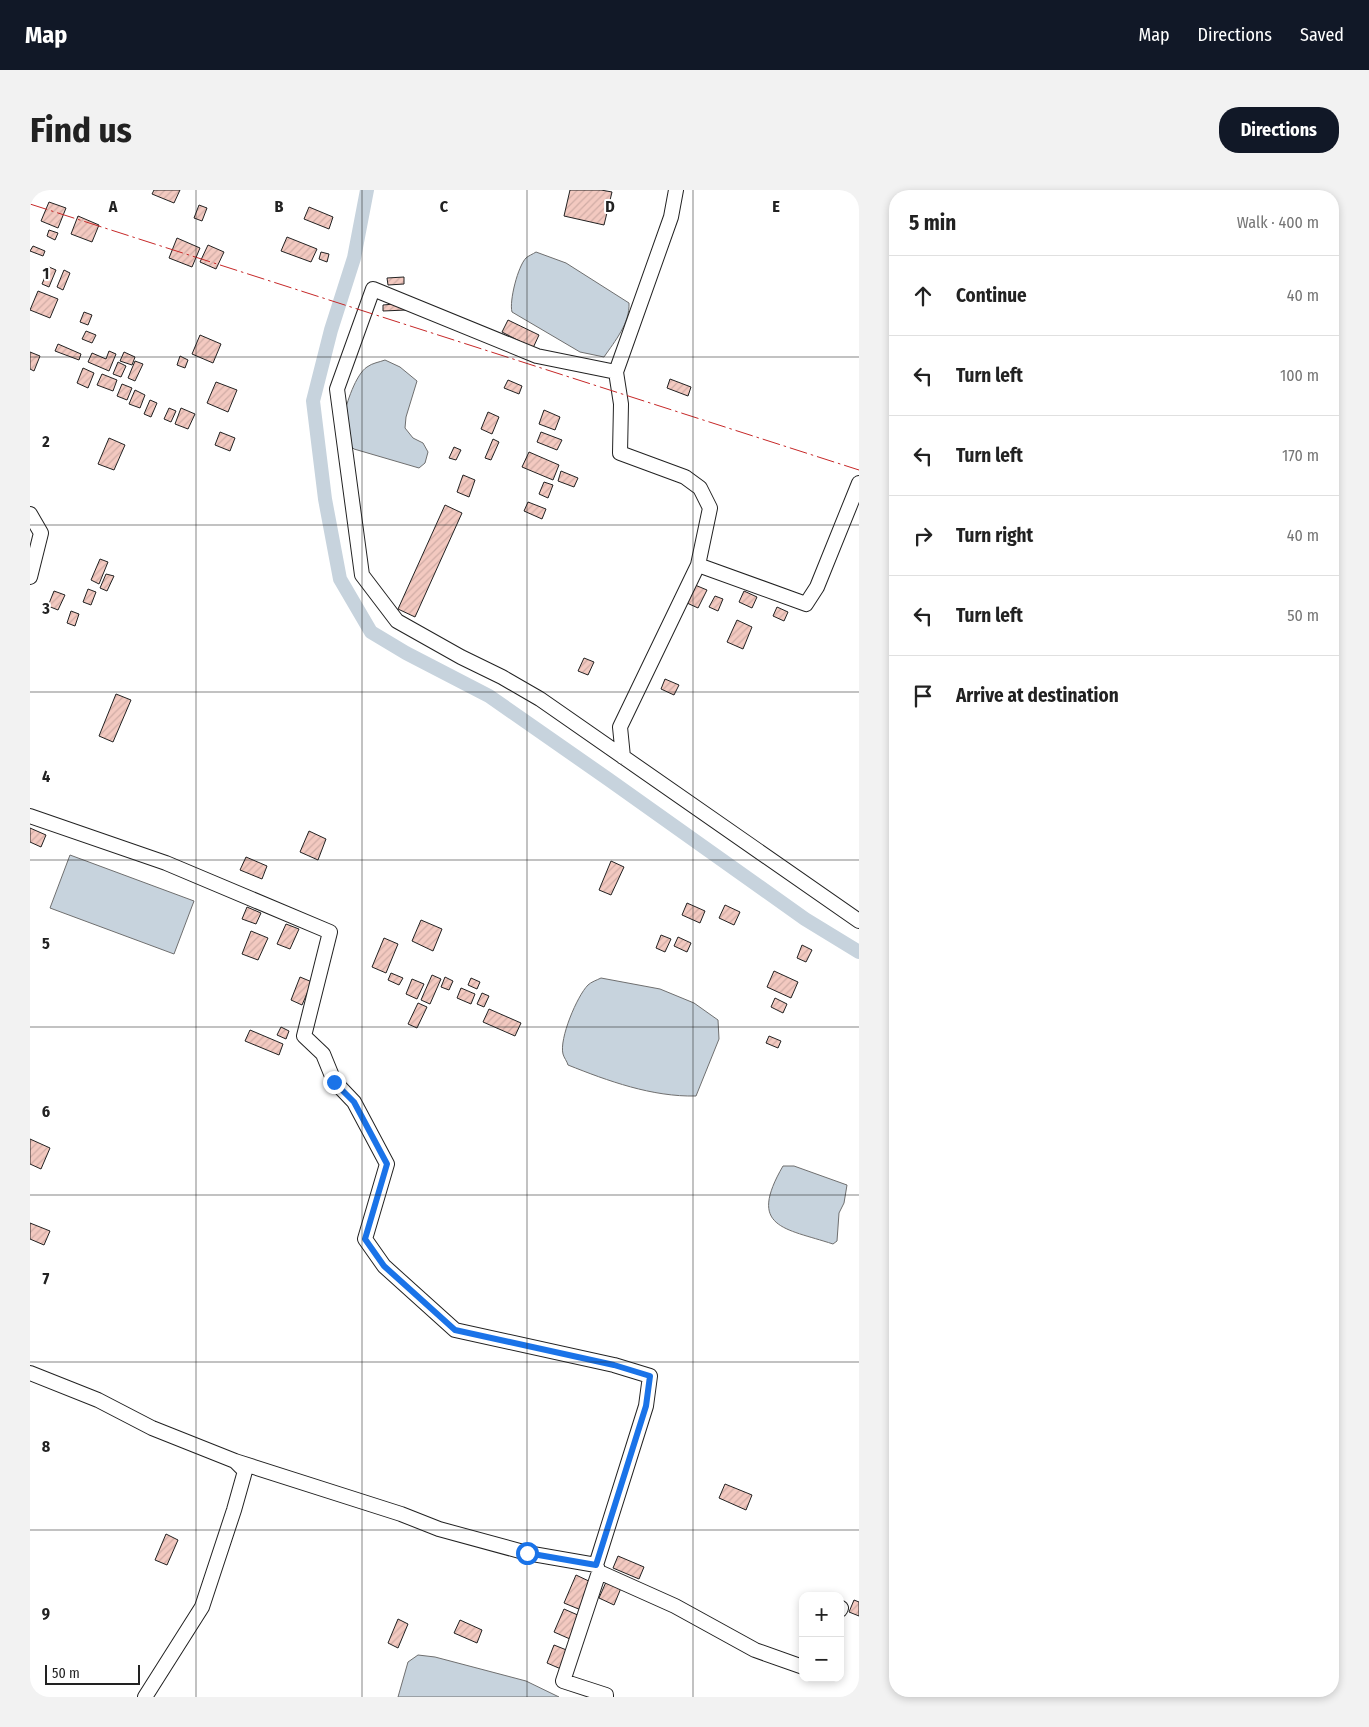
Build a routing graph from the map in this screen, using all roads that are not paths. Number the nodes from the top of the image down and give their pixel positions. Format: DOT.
graph roads {
  1 [pos="676,190"];
  2 [pos="616,372"];
  3 [pos="859,483"];
  4 [pos="30,514"];
  5 [pos="698,565"];
  6 [pos="30,577"];
  7 [pos="623,757"];
  8 [pos="30,816"];
  9 [pos="859,921"];
  10 [pos="30,1373"];
  11 [pos="235,1461"];
  12 [pos="598,1568"];
  13 [pos="799,1666"];
  14 [pos="145,1697"];
  15 [pos="606,1697"];
  1 -- 2 [label="street"];
  2 -- 5 [label="street"];
  2 -- 7 [label="street"];
  3 -- 5 [label="street"];
  4 -- 6 [label="street"];
  5 -- 7 [label="street"];
  7 -- 9 [label="street"];
  8 -- 12 [label="street"];
  10 -- 11 [label="street"];
  11 -- 12 [label="street"];
  11 -- 14 [label="street"];
  12 -- 13 [label="street"];
  12 -- 15 [label="street"];
}
